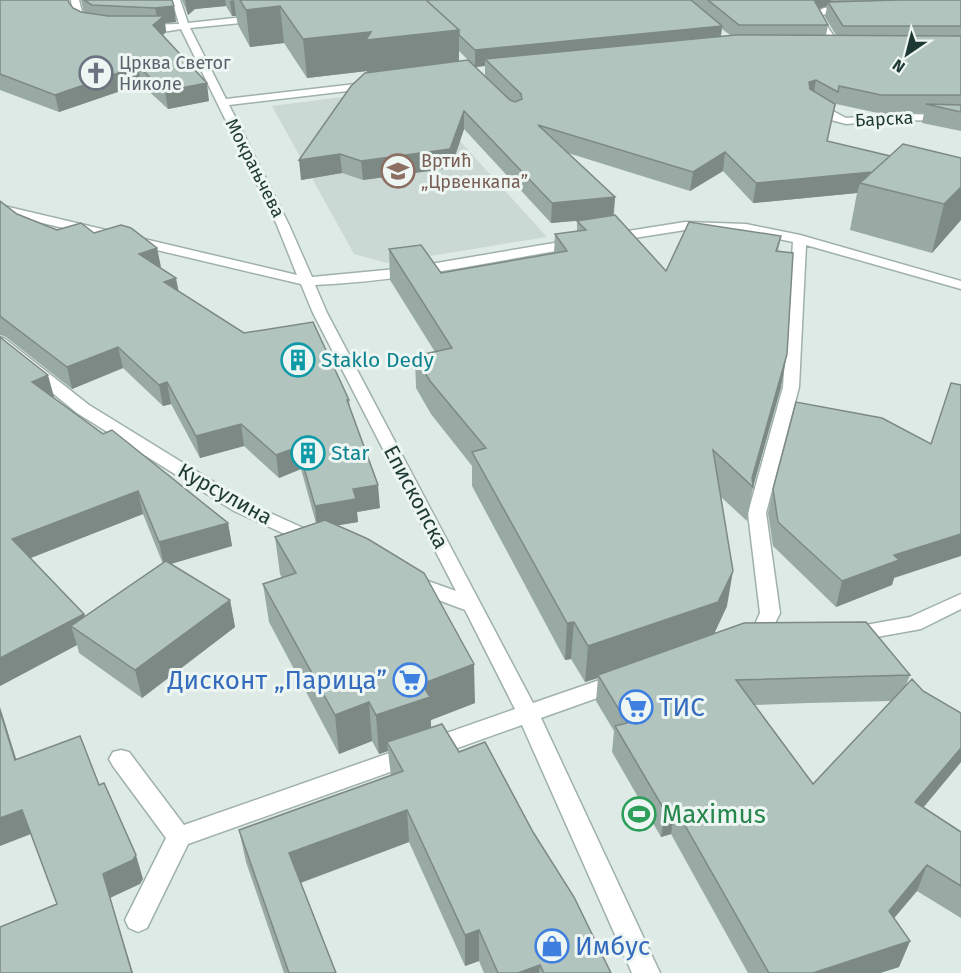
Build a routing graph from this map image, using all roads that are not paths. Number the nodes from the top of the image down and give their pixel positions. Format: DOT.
graph roads {
  1 [pos="75,0"];
  2 [pos="176,0"];
  3 [pos="862,10"];
  4 [pos="275,16"];
  5 [pos="184,26"];
  6 [pos="104,27"];
  7 [pos="127,28"];
  8 [pos="824,45"];
  9 [pos="835,45"];
  10 [pos="847,45"];
  11 [pos="380,84"];
  12 [pos="222,103"];
  13 [pos="812,103"];
  14 [pos="961,118"];
  15 [pos="0,209"];
  16 [pos="800,239"];
  17 [pos="305,281"];
  18 [pos="961,285"];
  19 [pos="0,342"];
  20 [pos="333,549"];
  21 [pos="395,577"];
  22 [pos="961,602"];
  23 [pos="473,605"];
  24 [pos="762,631"];
  25 [pos="785,633"];
  26 [pos="830,636"];
  27 [pos="740,639"];
  28 [pos="639,675"];
  29 [pos="528,714"];
  30 [pos="121,759"];
  31 [pos="179,837"];
  32 [pos="138,920"];
  33 [pos="646,973"];
  1 -- 6 [label="street"];
  2 -- 5 [label="street, Мокрањчева"];
  3 -- 9 [label="street"];
  4 -- 5 [label="street"];
  5 -- 7 [label="street"];
  5 -- 12 [label="street, Мокрањчева"];
  8 -- 9 [label="street"];
  9 -- 10 [label="street"];
  11 -- 12 [label="street"];
  12 -- 17 [label="street, Мокрањчева"];
  13 -- 14 [label="street, Барска"];
  15 -- 17 [label="street"];
  16 -- 17 [label="street"];
  16 -- 18 [label="street"];
  16 -- 24 [label="street"];
  17 -- 23 [label="street, Епископска"];
  19 -- 20 [label="street, Курсулина"];
  21 -- 23 [label="street"];
  22 -- 26 [label="street"];
  23 -- 29 [label="street, Епископска"];
  24 -- 25 [label="street"];
  24 -- 27 [label="street"];
  28 -- 29 [label="street"];
  29 -- 31 [label="street"];
  29 -- 33 [label="street, Епископска"];
  30 -- 31 [label="street"];
  31 -- 32 [label="street"];
}
